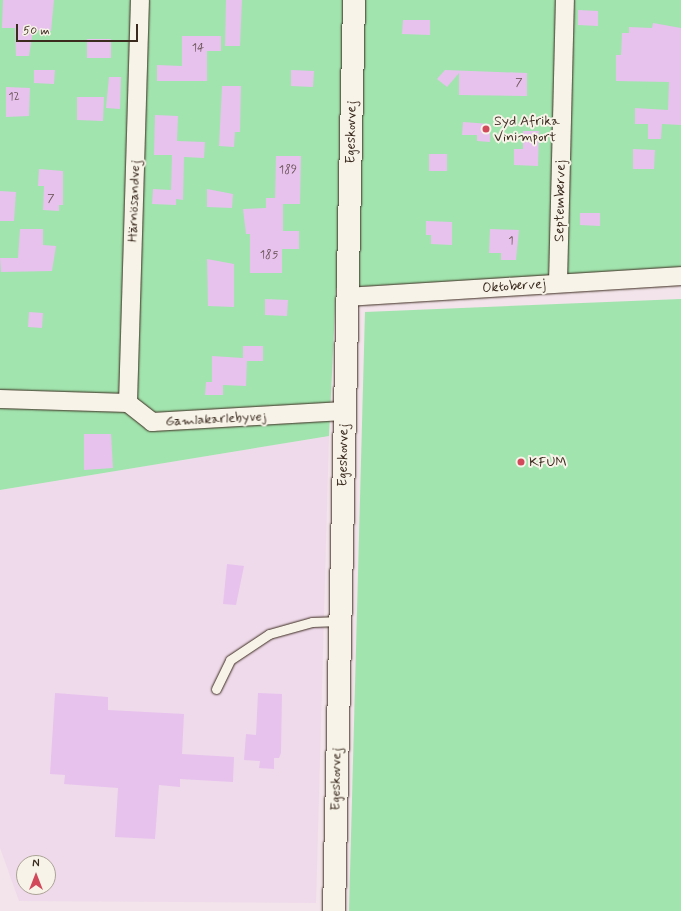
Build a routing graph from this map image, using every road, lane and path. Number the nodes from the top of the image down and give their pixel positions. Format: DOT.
graph roads {
  1 [pos="140,0"];
  2 [pos="354,0"];
  3 [pos="565,0"];
  4 [pos="681,276"];
  5 [pos="558,283"];
  6 [pos="347,297"];
  7 [pos="0,399"];
  8 [pos="128,403"];
  9 [pos="344,411"];
  10 [pos="340,621"];
  11 [pos="216,689"];
  12 [pos="334,911"];
  1 -- 8 [label="street, Härnösandvej"];
  2 -- 6 [label="street, Egeskovvej"];
  3 -- 5 [label="street, Septembervej"];
  4 -- 5 [label="street, Oktobervej"];
  5 -- 6 [label="street, Oktobervej"];
  6 -- 9 [label="street, Egeskovvej"];
  7 -- 8 [label="street"];
  8 -- 9 [label="street, Gamlakarlebyvej"];
  9 -- 10 [label="street, Egeskovvej"];
  10 -- 11 [label="lane"];
  10 -- 12 [label="street, Egeskovvej"];
}
